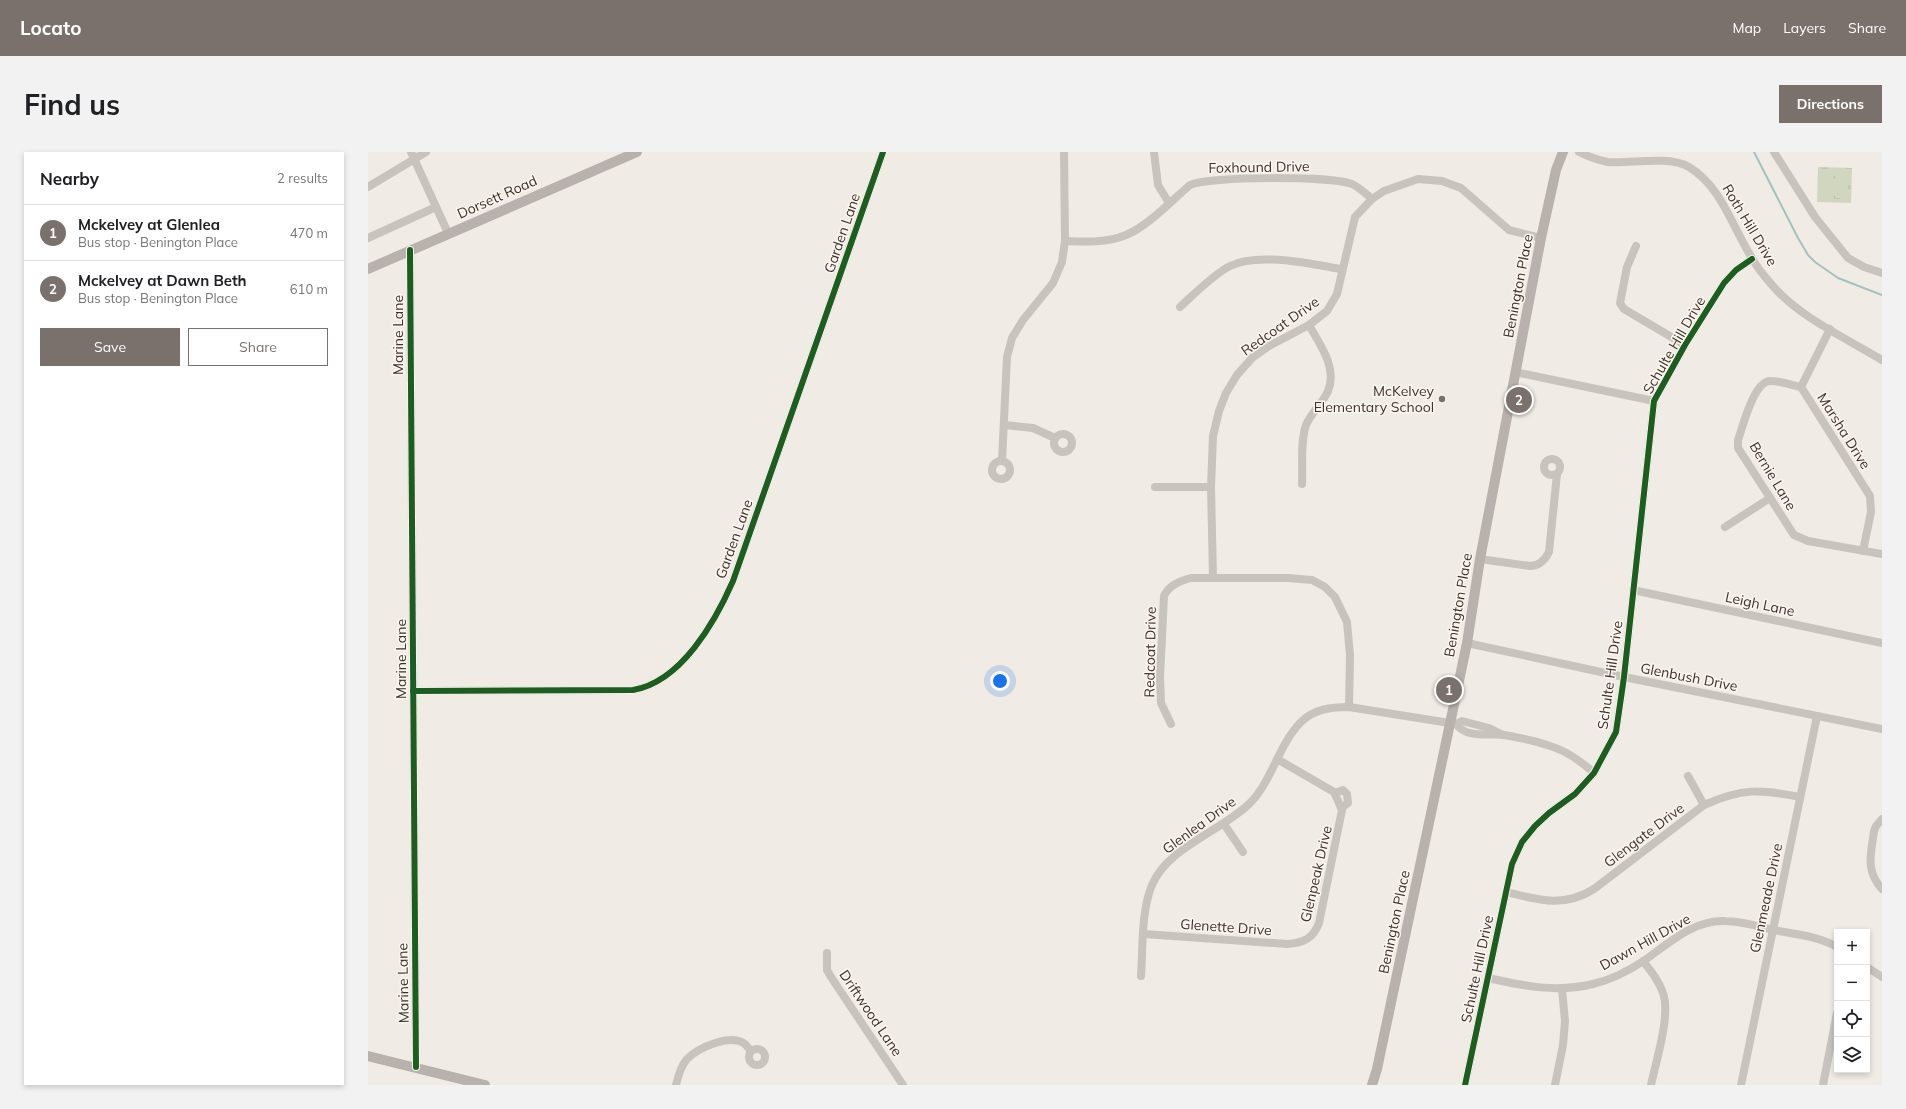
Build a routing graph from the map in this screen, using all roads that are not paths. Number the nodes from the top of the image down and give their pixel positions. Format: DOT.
graph roads {
  1 [pos="426,152"];
  2 [pos="637,152"];
  3 [pos="883,152"];
  4 [pos="1064,152"];
  5 [pos="1154,152"];
  6 [pos="1563,152"];
  7 [pos="1579,152"];
  8 [pos="1774,152"];
  9 [pos="413,156"];
  10 [pos="368,187"];
  11 [pos="1372,199"];
  12 [pos="1168,203"];
  13 [pos="436,207"];
  14 [pos="448,233"];
  15 [pos="368,238"];
  16 [pos="1541,238"];
  17 [pos="1065,241"];
  18 [pos="1636,246"];
  19 [pos="410,250"];
  20 [pos="1752,259"];
  21 [pos="368,269"];
  22 [pos="1341,269"];
  23 [pos="1882,273"];
  24 [pos="1180,307"];
  25 [pos="1309,325"];
  26 [pos="1830,329"];
  27 [pos="1685,345"];
  28 [pos="1882,360"];
  29 [pos="1515,372"];
  30 [pos="1801,388"];
  31 [pos="1654,401"];
  32 [pos="1005,425"];
  33 [pos="1055,438"];
  34 [pos="1002,461"];
  35 [pos="1557,474"];
  36 [pos="1302,484"];
  37 [pos="1155,487"];
  38 [pos="1211,487"];
  39 [pos="1770,498"];
  40 [pos="1725,527"];
  41 [pos="1863,551"];
  42 [pos="1882,554"];
  43 [pos="1480,559"];
  44 [pos="1213,577"];
  45 [pos="1634,590"];
  46 [pos="1467,643"];
  47 [pos="1882,643"];
  48 [pos="1624,677"];
  49 [pos="413,691"];
  50 [pos="1349,707"];
  51 [pos="1817,716"];
  52 [pos="1453,723"];
  53 [pos="1171,724"];
  54 [pos="1882,729"];
  55 [pos="1277,759"];
  56 [pos="1594,773"];
  57 [pos="1688,776"];
  58 [pos="1800,797"];
  59 [pos="1704,805"];
  60 [pos="1882,819"];
  61 [pos="1224,824"];
  62 [pos="1243,852"];
  63 [pos="1882,889"];
  64 [pos="1506,892"];
  65 [pos="1773,930"];
  66 [pos="1144,934"];
  67 [pos="1306,940"];
  68 [pos="1834,946"];
  69 [pos="827,953"];
  70 [pos="1643,961"];
  71 [pos="1870,969"];
  72 [pos="1141,976"];
  73 [pos="1882,977"];
  74 [pos="1488,978"];
  75 [pos="1562,989"];
  76 [pos="1834,1028"];
  77 [pos="751,1051"];
  78 [pos="368,1056"];
  79 [pos="416,1067"];
  80 [pos="485,1085"];
  81 [pos="676,1085"];
  82 [pos="903,1085"];
  83 [pos="1372,1085"];
  84 [pos="1465,1085"];
  85 [pos="1555,1085"];
  86 [pos="1651,1085"];
  87 [pos="1741,1085"];
  88 [pos="1823,1085"];
  1 -- 9 [label="street"];
  2 -- 14 [label="main road, Dorsett Road"];
  3 -- 49 [label="street, Garden Lane"];
  4 -- 17 [label="street"];
  5 -- 12 [label="street"];
  6 -- 16 [label="main road, Benington Place"];
  7 -- 20 [label="street, Roth Hill Drive"];
  8 -- 23 [label="street"];
  9 -- 10 [label="street"];
  9 -- 13 [label="street"];
  11 -- 12 [label="street, Foxhound Drive"];
  11 -- 16 [label="street, Redcoat Drive"];
  11 -- 22 [label="street, Redcoat Drive"];
  12 -- 17 [label="street, Foxhound Drive"];
  13 -- 14 [label="street"];
  13 -- 15 [label="street"];
  14 -- 19 [label="main road, Dorsett Road"];
  16 -- 29 [label="main road, Benington Place"];
  17 -- 32 [label="street"];
  18 -- 27 [label="street"];
  19 -- 21 [label="main road, Dorsett Road"];
  19 -- 49 [label="street, Marine Lane"];
  20 -- 26 [label="street, Roth Hill Drive"];
  20 -- 27 [label="street, Schulte Hill Drive"];
  22 -- 24 [label="street"];
  22 -- 25 [label="street, Redcoat Drive"];
  25 -- 36 [label="street"];
  25 -- 38 [label="street, Redcoat Drive"];
  26 -- 28 [label="street, Roth Hill Drive"];
  26 -- 30 [label="street, Marsha Drive"];
  27 -- 31 [label="street, Schulte Hill Drive"];
  29 -- 31 [label="street"];
  29 -- 43 [label="main road, Benington Place"];
  30 -- 39 [label="street, Bernie Lane"];
  30 -- 41 [label="street, Marsha Drive"];
  31 -- 45 [label="street, Schulte Hill Drive"];
  32 -- 33 [label="street"];
  32 -- 34 [label="street"];
  35 -- 43 [label="street"];
  37 -- 38 [label="street"];
  38 -- 44 [label="street, Redcoat Drive"];
  39 -- 40 [label="street"];
  39 -- 41 [label="street, Bernie Lane"];
  41 -- 42 [label="street, Bernie Lane"];
  43 -- 46 [label="main road, Benington Place"];
  44 -- 50 [label="street"];
  44 -- 53 [label="street, Redcoat Drive"];
  45 -- 47 [label="street, Leigh Lane"];
  45 -- 48 [label="street, Schulte Hill Drive"];
  46 -- 48 [label="street, Glenbush Drive"];
  46 -- 52 [label="main road, Benington Place"];
  48 -- 51 [label="street, Glenbush Drive"];
  48 -- 56 [label="street, Schulte Hill Drive"];
  49 -- 79 [label="street, Marine Lane"];
  50 -- 52 [label="street, Glenlea Drive"];
  50 -- 55 [label="street, Glenlea Drive"];
  51 -- 54 [label="street, Glenbush Drive"];
  51 -- 58 [label="street, Glenmeade Drive"];
  52 -- 56 [label="street, Glenlea Drive"];
  52 -- 83 [label="main road, Benington Place"];
  55 -- 61 [label="street, Glenlea Drive"];
  55 -- 67 [label="street, Glenpeak Drive"];
  56 -- 64 [label="street, Schulte Hill Drive"];
  57 -- 59 [label="street"];
  58 -- 59 [label="street, Glengate Drive"];
  58 -- 65 [label="street, Glenmeade Drive"];
  59 -- 64 [label="street, Glengate Drive"];
  60 -- 63 [label="street"];
  61 -- 62 [label="street"];
  61 -- 66 [label="street, Glenlea Drive"];
  64 -- 74 [label="street, Schulte Hill Drive"];
  65 -- 68 [label="street, Dawn Hill Drive"];
  65 -- 70 [label="street, Dawn Hill Drive"];
  65 -- 87 [label="street, Glenmeade Drive"];
  66 -- 67 [label="street, Glenette Drive"];
  66 -- 72 [label="street, Glenlea Drive"];
  69 -- 82 [label="street, Driftwood Lane"];
  70 -- 75 [label="street, Dawn Hill Drive"];
  70 -- 86 [label="street"];
  71 -- 73 [label="street"];
  74 -- 75 [label="street, Dawn Hill Drive"];
  74 -- 84 [label="street, Schulte Hill Drive"];
  75 -- 85 [label="street"];
  76 -- 88 [label="street"];
  77 -- 81 [label="street"];
  78 -- 79 [label="main road"];
  79 -- 80 [label="main road"];
}
